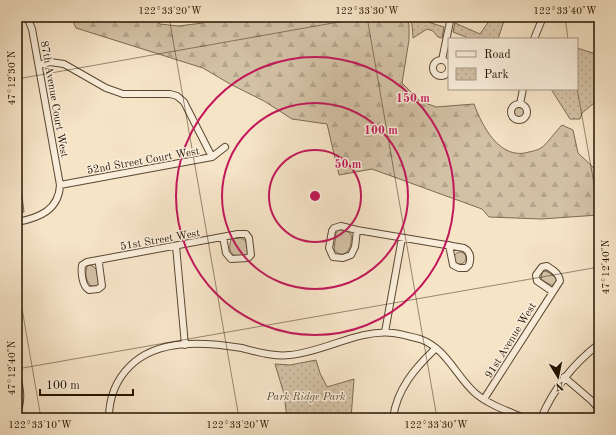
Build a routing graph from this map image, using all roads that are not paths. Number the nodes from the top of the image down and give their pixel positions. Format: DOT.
graph roads {
  1 [pos="27,17"];
  2 [pos="451,17"];
  3 [pos="543,17"];
  4 [pos="534,38"];
  5 [pos="442,60"];
  6 [pos="39,65"];
  7 [pos="523,90"];
  8 [pos="520,104"];
  9 [pos="225,147"];
  10 [pos="212,157"];
  11 [pos="60,185"];
  12 [pos="17,222"];
  13 [pos="357,230"];
  14 [pos="223,237"];
  15 [pos="402,238"];
  16 [pos="449,245"];
  17 [pos="176,246"];
  18 [pos="100,260"];
  19 [pos="553,292"];
  20 [pos="385,332"];
  21 [pos="599,344"];
  22 [pos="185,345"];
  23 [pos="435,349"];
  24 [pos="17,376"];
  25 [pos="564,377"];
  26 [pos="484,399"];
  27 [pos="599,409"];
  28 [pos="17,411"];
  29 [pos="109,418"];
  30 [pos="393,418"];
  31 [pos="524,418"];
  32 [pos="541,418"];
  1 -- 6 [label="street, 87th Avenue Court West"];
  2 -- 5 [label="street"];
  3 -- 4 [label="street"];
  6 -- 10 [label="street"];
  6 -- 11 [label="street, 87th Avenue Court West"];
  7 -- 8 [label="street"];
  9 -- 10 [label="street, 52nd Street Court West"];
  10 -- 11 [label="street, 52nd Street Court West"];
  11 -- 12 [label="street"];
  13 -- 13 [label="street"];
  13 -- 15 [label="street"];
  14 -- 14 [label="street, 51st Street West"];
  14 -- 17 [label="street, 51st Street West"];
  15 -- 16 [label="street"];
  15 -- 20 [label="street"];
  17 -- 18 [label="street, 51st Street West"];
  17 -- 22 [label="street"];
  18 -- 18 [label="street, 51st Street West"];
  19 -- 26 [label="street, 91st Avenue West"];
  20 -- 22 [label="street"];
  20 -- 23 [label="street"];
  21 -- 25 [label="street"];
  22 -- 29 [label="street"];
  23 -- 26 [label="street"];
  23 -- 30 [label="street"];
  24 -- 28 [label="street"];
  25 -- 27 [label="street"];
  25 -- 32 [label="street"];
  26 -- 31 [label="street"];
}
